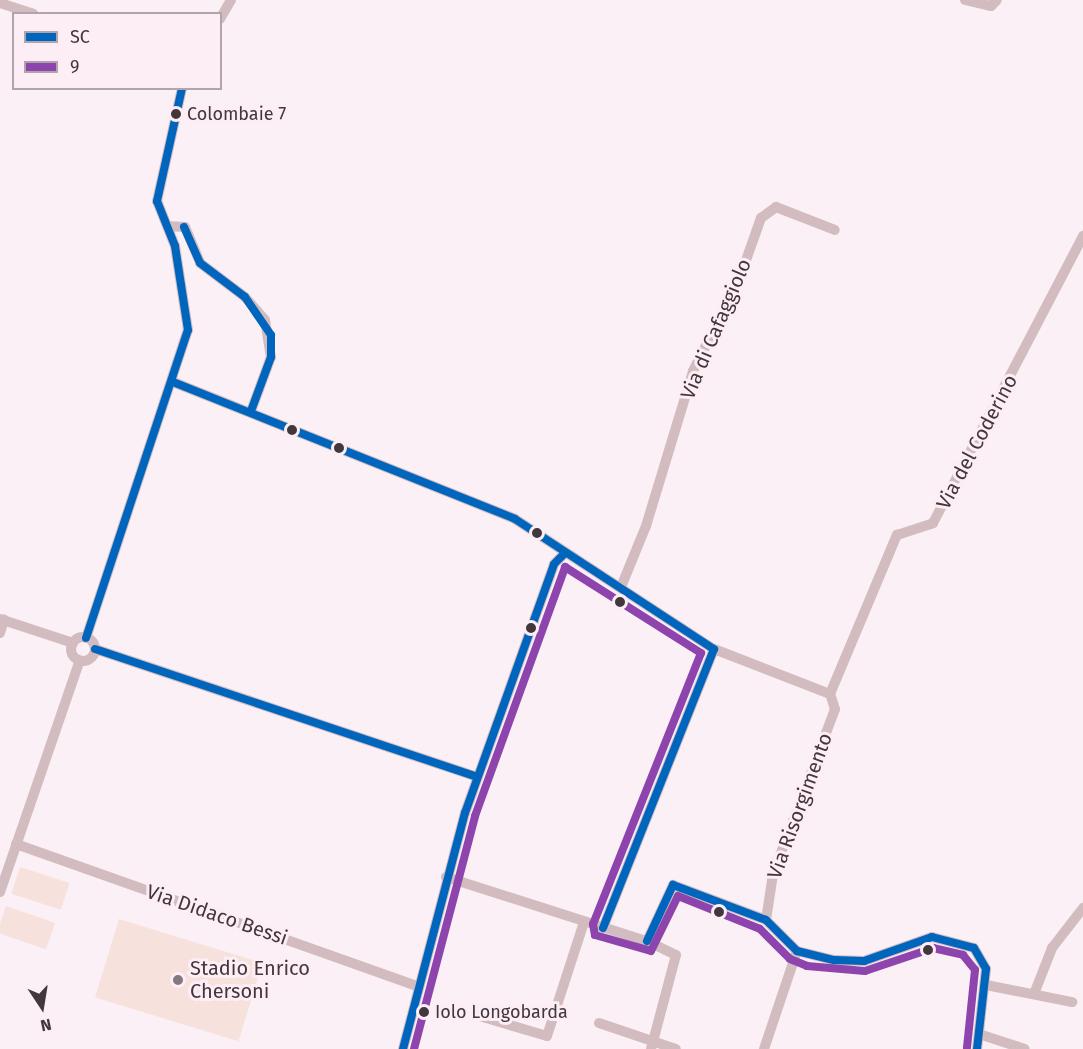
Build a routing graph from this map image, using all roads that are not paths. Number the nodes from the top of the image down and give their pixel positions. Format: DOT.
graph roads {
  1 [pos="231,0"];
  2 [pos="965,0"];
  3 [pos="998,0"];
  4 [pos="0,3"];
  5 [pos="27,12"];
  6 [pos="222,16"];
  7 [pos="182,90"];
  8 [pos="167,226"];
  9 [pos="835,230"];
  10 [pos="1083,236"];
  11 [pos="174,382"];
  12 [pos="251,411"];
  13 [pos="564,554"];
  14 [pos="621,587"];
  15 [pos="2,619"];
  16 [pos="0,633"];
  17 [pos="86,638"];
  18 [pos="73,644"];
  19 [pos="95,649"];
  20 [pos="714,649"];
  21 [pos="80,660"];
  22 [pos="830,694"];
  23 [pos="477,777"];
  24 [pos="16,844"];
  25 [pos="446,877"];
  26 [pos="0,892"];
  27 [pos="1083,908"];
  28 [pos="766,920"];
  29 [pos="584,922"];
  30 [pos="603,928"];
  31 [pos="647,941"];
  32 [pos="797,951"];
  33 [pos="986,985"];
  34 [pos="418,986"];
  35 [pos="1034,994"];
  36 [pos="1072,1002"];
  37 [pos="476,1015"];
  38 [pos="600,1023"];
  39 [pos="979,1034"];
  40 [pos="652,1045"];
  41 [pos="403,1049"];
  42 [pos="676,1049"];
  43 [pos="764,1049"];
  44 [pos="977,1049"];
  45 [pos="1025,1049"];
  1 -- 6 [label="street"];
  2 -- 3 [label="street"];
  4 -- 5 [label="street"];
  7 -- 8 [label="street"];
  8 -- 11 [label="street"];
  8 -- 12 [label="street"];
  9 -- 14 [label="street, Via di Cafaggiolo"];
  10 -- 22 [label="street, Via del Coderino"];
  11 -- 12 [label="street"];
  11 -- 17 [label="street"];
  12 -- 13 [label="street"];
  13 -- 14 [label="street"];
  13 -- 23 [label="street"];
  14 -- 20 [label="street"];
  15 -- 16 [label="street"];
  15 -- 18 [label="street"];
  17 -- 18 [label="street"];
  17 -- 19 [label="street"];
  18 -- 21 [label="street"];
  19 -- 21 [label="street"];
  19 -- 23 [label="street"];
  20 -- 22 [label="street"];
  20 -- 30 [label="street"];
  21 -- 24 [label="street"];
  22 -- 28 [label="street, Via Risorgimento"];
  23 -- 25 [label="street"];
  24 -- 26 [label="street"];
  24 -- 34 [label="street, Via Didaco Bessi"];
  25 -- 29 [label="street"];
  25 -- 34 [label="street"];
  27 -- 35 [label="street"];
  28 -- 31 [label="street"];
  28 -- 32 [label="street"];
  29 -- 30 [label="street"];
  29 -- 37 [label="street"];
  30 -- 31 [label="street"];
  31 -- 40 [label="street"];
  32 -- 33 [label="street"];
  32 -- 43 [label="street"];
  33 -- 35 [label="street"];
  33 -- 39 [label="street"];
  34 -- 41 [label="street"];
  35 -- 36 [label="street"];
  38 -- 40 [label="street"];
  39 -- 44 [label="street"];
  39 -- 45 [label="street"];
  40 -- 42 [label="street"];
}
